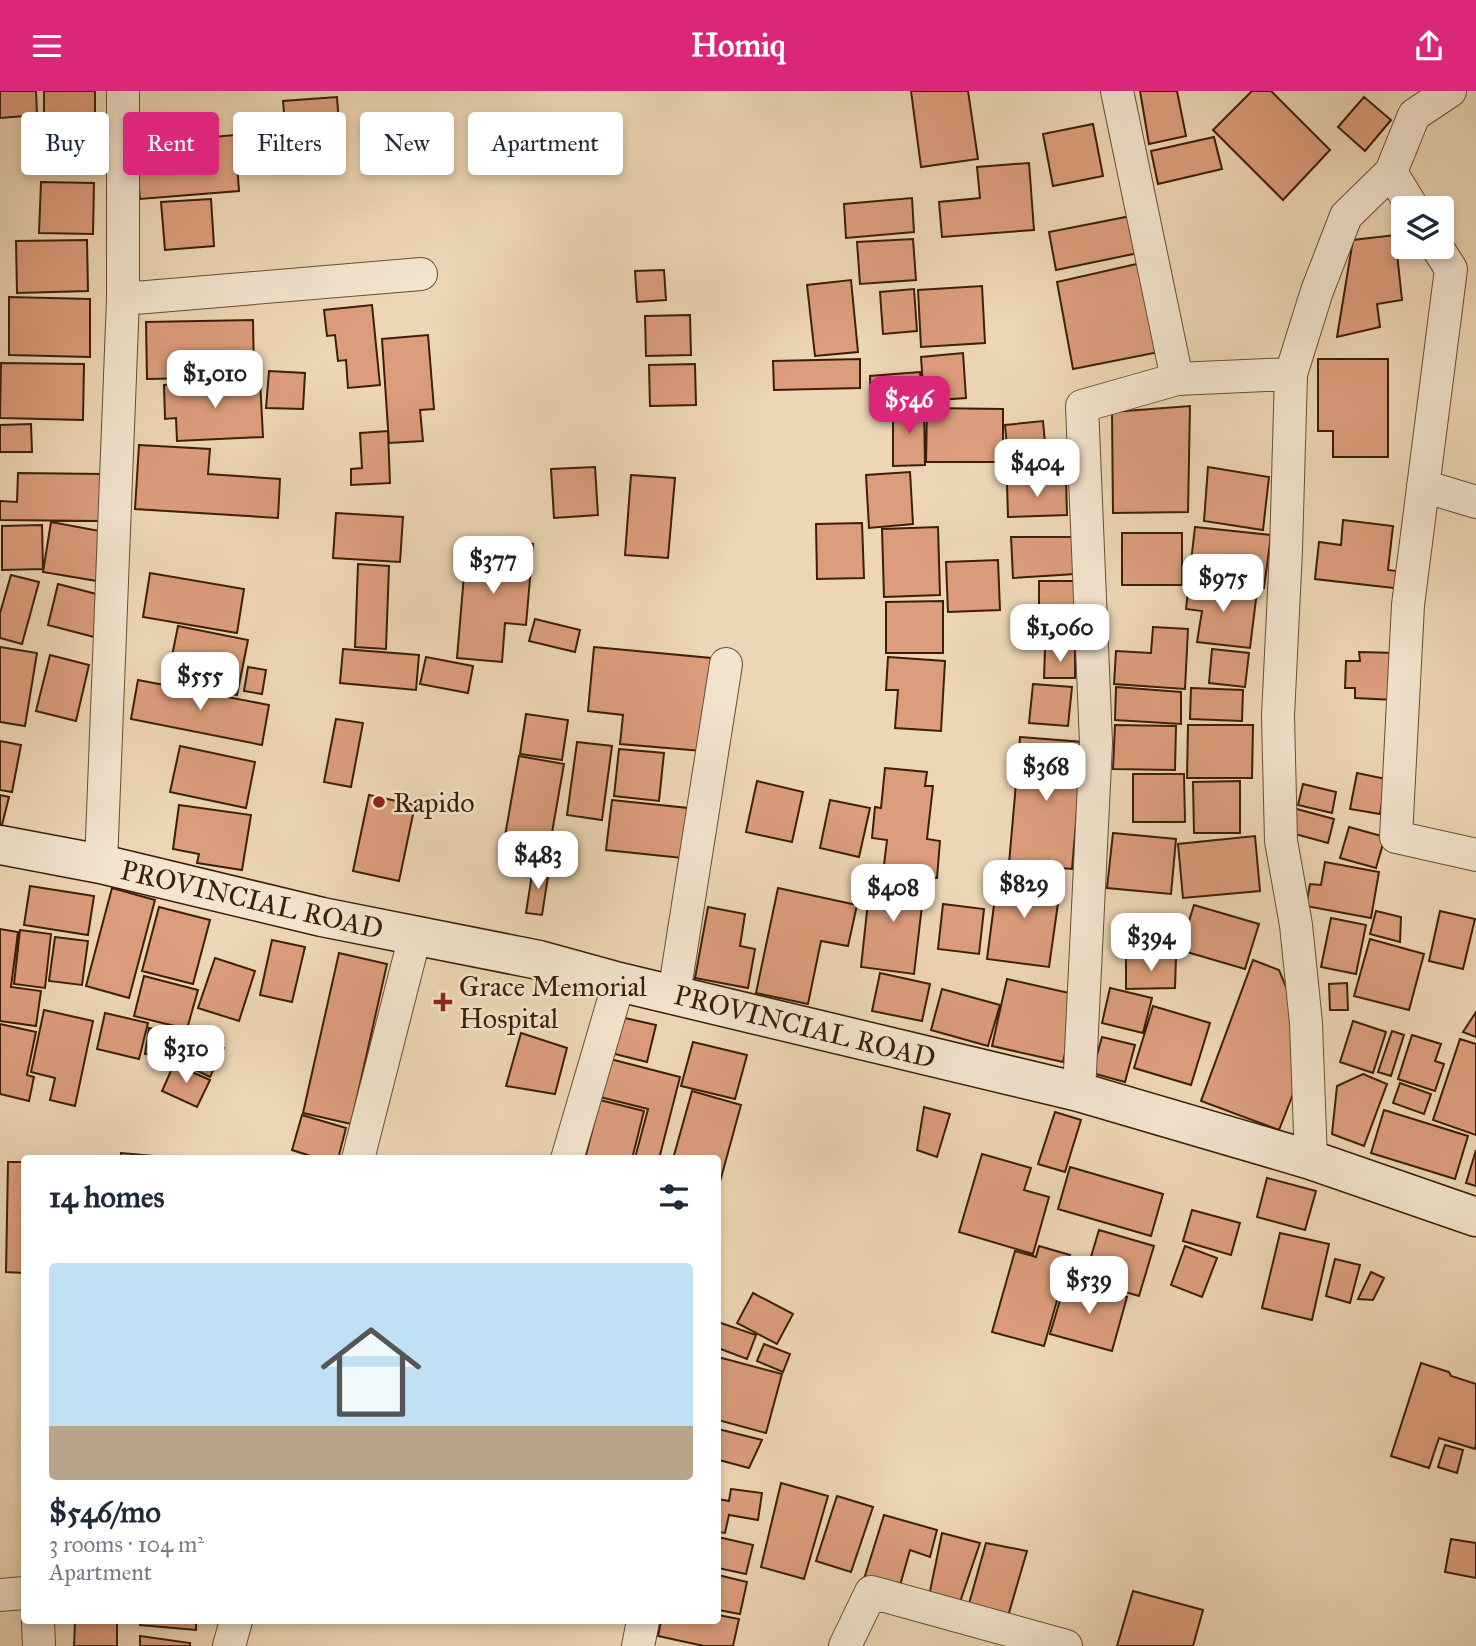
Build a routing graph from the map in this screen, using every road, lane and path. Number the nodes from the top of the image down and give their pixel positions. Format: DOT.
graph roads {
  1 [pos="123,91"];
  2 [pos="1117,91"];
  3 [pos="1450,91"];
  4 [pos="1391,172"];
  5 [pos="1406,196"];
  6 [pos="1454,262"];
  7 [pos="421,274"];
  8 [pos="123,299"];
  9 [pos="1291,374"];
  10 [pos="1177,379"];
  11 [pos="1423,486"];
  12 [pos="1476,502"];
  13 [pos="726,664"];
  14 [pos="0,845"];
  15 [pos="1476,855"];
  16 [pos="101,864"];
  17 [pos="415,936"];
  18 [pos="619,982"];
  19 [pos="674,994"];
  20 [pos="1079,1092"];
  21 [pos="359,1155"];
  22 [pos="568,1155"];
  23 [pos="1311,1160"];
  24 [pos="1476,1217"];
  25 [pos="21,1593"];
  26 [pos="0,1595"];
  27 [pos="38,1624"];
  28 [pos="235,1624"];
  29 [pos="642,1624"];
  30 [pos="39,1646"];
  31 [pos="229,1646"];
  32 [pos="638,1646"];
  33 [pos="845,1646"];
  34 [pos="1066,1646"];
  1 -- 8 [label="street"];
  2 -- 10 [label="street"];
  3 -- 4 [label="street"];
  4 -- 5 [label="street"];
  4 -- 9 [label="street"];
  6 -- 11 [label="street"];
  7 -- 8 [label="street"];
  8 -- 16 [label="street"];
  9 -- 10 [label="street"];
  9 -- 23 [label="street"];
  10 -- 20 [label="street"];
  11 -- 12 [label="street"];
  11 -- 15 [label="street"];
  13 -- 19 [label="street"];
  14 -- 16 [label="main road, PROVINCIAL ROAD"];
  16 -- 17 [label="main road, PROVINCIAL ROAD"];
  17 -- 18 [label="main road, PROVINCIAL ROAD"];
  17 -- 21 [label="street"];
  18 -- 19 [label="main road, PROVINCIAL ROAD"];
  18 -- 22 [label="street"];
  19 -- 20 [label="main road, PROVINCIAL ROAD"];
  20 -- 23 [label="main road, PROVINCIAL ROAD"];
  23 -- 24 [label="main road, PROVINCIAL ROAD"];
  25 -- 26 [label="street"];
  27 -- 30 [label="street"];
  28 -- 31 [label="street"];
  29 -- 32 [label="street"];
  33 -- 34 [label="street"];
}
